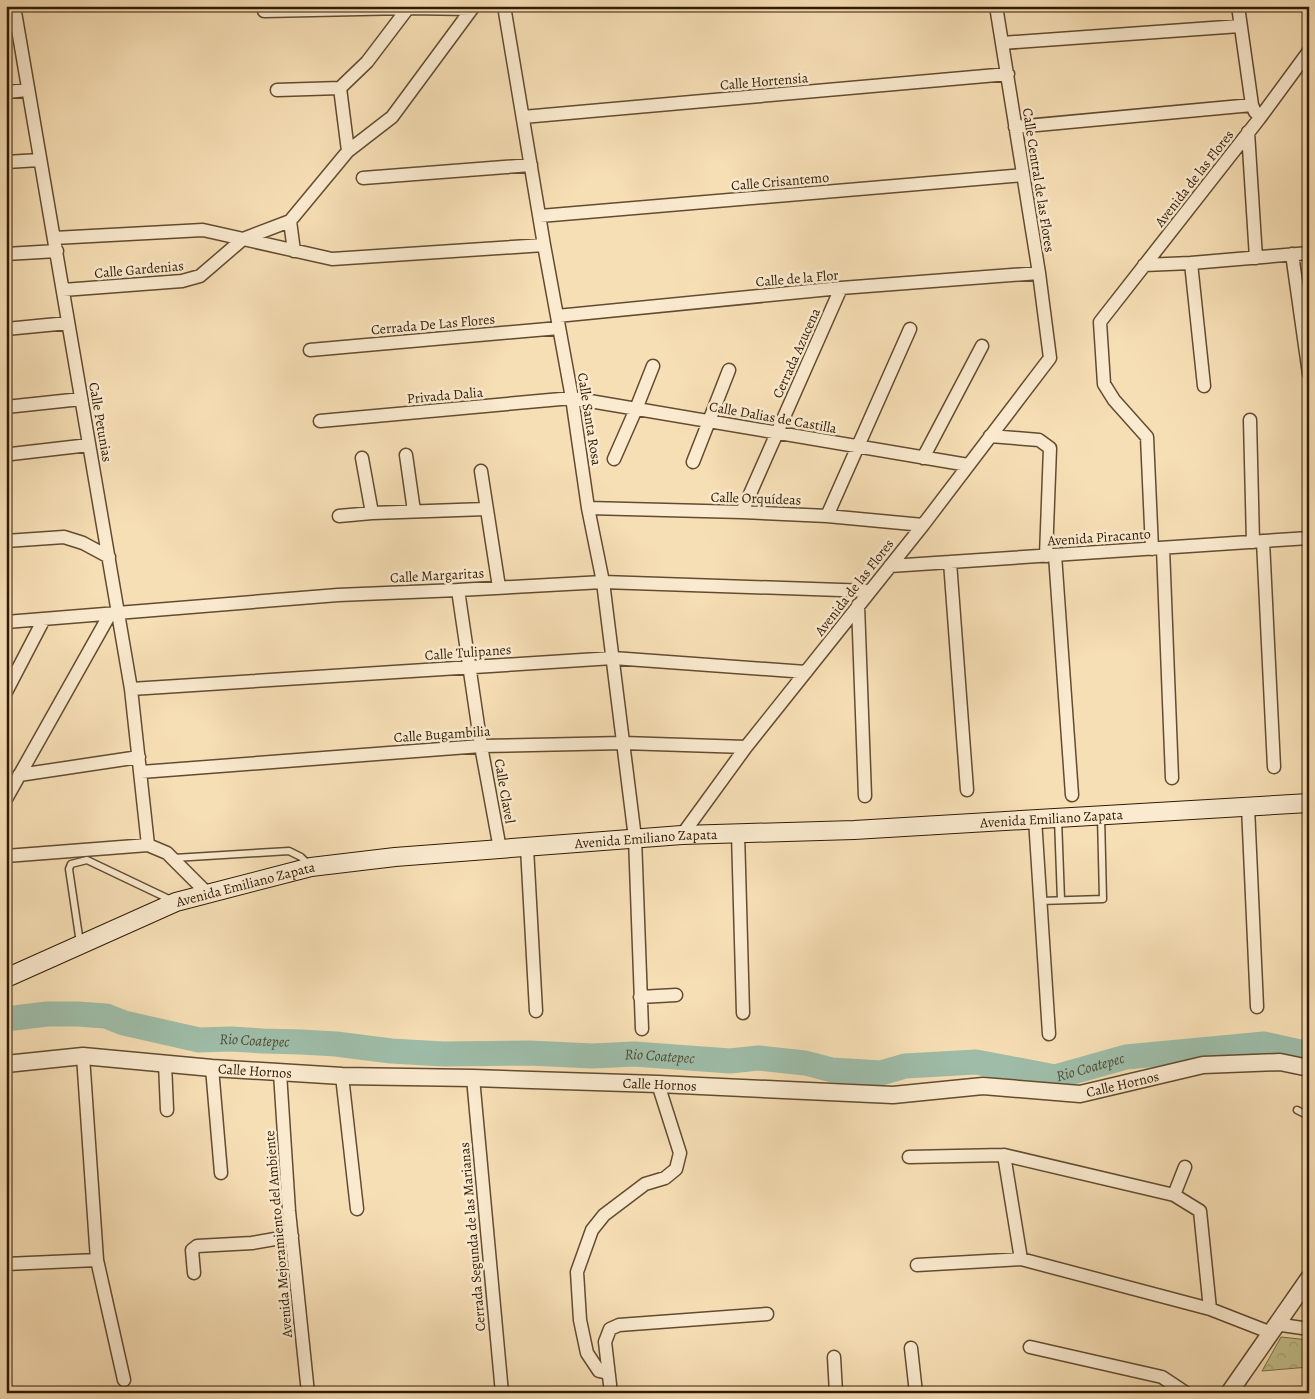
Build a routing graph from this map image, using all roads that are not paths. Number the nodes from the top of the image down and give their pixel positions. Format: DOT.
graph roads {
  1 [pos="14,6"];
  2 [pos="504,6"];
  3 [pos="996,6"];
  4 [pos="1238,6"];
  5 [pos="408,8"];
  6 [pos="473,8"];
  7 [pos="264,11"];
  8 [pos="1240,26"];
  9 [pos="1002,43"];
  10 [pos="1309,51"];
  11 [pos="1008,74"];
  12 [pos="340,88"];
  13 [pos="28,90"];
  14 [pos="277,90"];
  15 [pos="6,92"];
  16 [pos="1252,105"];
  17 [pos="523,117"];
  18 [pos="1259,119"];
  19 [pos="1015,127"];
  20 [pos="1248,132"];
  21 [pos="348,151"];
  22 [pos="40,160"];
  23 [pos="6,162"];
  24 [pos="531,165"];
  25 [pos="1023,175"];
  26 [pos="363,178"];
  27 [pos="540,216"];
  28 [pos="290,221"];
  29 [pos="243,239"];
  30 [pos="56,245"];
  31 [pos="544,245"];
  32 [pos="294,251"];
  33 [pos="1309,253"];
  34 [pos="6,254"];
  35 [pos="1292,254"];
  36 [pos="1256,258"];
  37 [pos="1191,263"];
  38 [pos="1144,265"];
  39 [pos="1039,273"];
  40 [pos="841,288"];
  41 [pos="63,290"];
  42 [pos="558,322"];
  43 [pos="68,323"];
  44 [pos="6,329"];
  45 [pos="910,329"];
  46 [pos="982,346"];
  47 [pos="310,350"];
  48 [pos="1050,358"];
  49 [pos="653,366"];
  50 [pos="729,370"];
  51 [pos="1309,374"];
  52 [pos="1204,386"];
  53 [pos="572,398"];
  54 [pos="81,399"];
  55 [pos="6,407"];
  56 [pos="636,409"];
  57 [pos="1250,420"];
  58 [pos="320,421"];
  59 [pos="710,421"];
  60 [pos="777,433"];
  61 [pos="990,436"];
  62 [pos="89,445"];
  63 [pos="858,446"];
  64 [pos="11,454"];
  65 [pos="406,455"];
  66 [pos="362,458"];
  67 [pos="923,458"];
  68 [pos="614,459"];
  69 [pos="693,462"];
  70 [pos="968,465"];
  71 [pos="481,471"];
  72 [pos="588,508"];
  73 [pos="486,509"];
  74 [pos="414,511"];
  75 [pos="372,512"];
  76 [pos="742,512"];
  77 [pos="339,516"];
  78 [pos="827,516"];
  79 [pos="923,525"];
  80 [pos="1309,538"];
  81 [pos="6,541"];
  82 [pos="1258,542"];
  83 [pos="1157,548"];
  84 [pos="1051,555"];
  85 [pos="109,557"];
  86 [pos="950,562"];
  87 [pos="890,566"];
  88 [pos="603,582"];
  89 [pos="499,587"];
  90 [pos="458,590"];
  91 [pos="870,591"];
  92 [pos="858,604"];
  93 [pos="114,614"];
  94 [pos="44,619"];
  95 [pos="6,622"];
  96 [pos="612,658"];
  97 [pos="469,667"];
  98 [pos="806,672"];
  99 [pos="132,688"];
  100 [pos="6,692"];
  101 [pos="623,742"];
  102 [pos="481,746"];
  103 [pos="746,747"];
  104 [pos="139,757"];
  105 [pos="1274,767"];
  106 [pos="141,772"];
  107 [pos="19,775"];
  108 [pos="1172,778"];
  109 [pos="967,790"];
  110 [pos="1072,795"];
  111 [pos="865,796"];
  112 [pos="6,799"];
  113 [pos="1309,804"];
  114 [pos="1248,807"];
  115 [pos="1101,815"];
  116 [pos="1035,819"];
  117 [pos="1058,819"];
  118 [pos="738,833"];
  119 [pos="682,835"];
  120 [pos="635,838"];
  121 [pos="148,845"];
  122 [pos="527,848"];
  123 [pos="500,849"];
  124 [pos="6,856"];
  125 [pos="174,858"];
  126 [pos="311,867"];
  127 [pos="207,893"];
  128 [pos="1061,900"];
  129 [pos="1040,901"];
  130 [pos="176,902"];
  131 [pos="80,945"];
  132 [pos="6,978"];
  133 [pos="676,994"];
  134 [pos="640,997"];
  135 [pos="1257,1007"];
  136 [pos="536,1011"];
  137 [pos="743,1013"];
  138 [pos="642,1029"];
  139 [pos="1050,1034"];
  140 [pos="83,1056"];
  141 [pos="165,1063"];
  142 [pos="6,1064"];
  143 [pos="212,1068"];
  144 [pos="1309,1068"];
  145 [pos="280,1072"];
  146 [pos="342,1076"];
  147 [pos="473,1078"];
  148 [pos="658,1084"];
  149 [pos="167,1110"];
  150 [pos="1296,1110"];
  151 [pos="1309,1116"];
  152 [pos="1004,1155"];
  153 [pos="909,1157"];
  154 [pos="1185,1167"];
  155 [pos="221,1173"];
  156 [pos="1174,1195"];
  157 [pos="357,1209"];
  158 [pos="292,1236"];
  159 [pos="1021,1259"];
  160 [pos="97,1260"];
  161 [pos="6,1264"];
  162 [pos="917,1265"];
  163 [pos="194,1273"];
  164 [pos="1309,1278"];
  165 [pos="1210,1308"];
  166 [pos="767,1314"];
  167 [pos="1272,1328"];
  168 [pos="1309,1329"];
  169 [pos="1030,1347"];
  170 [pos="912,1348"];
  171 [pos="834,1358"];
  172 [pos="608,1373"];
  173 [pos="124,1380"];
  174 [pos="308,1393"];
  175 [pos="502,1393"];
  176 [pos="611,1393"];
  177 [pos="836,1393"];
  178 [pos="916,1393"];
  179 [pos="1186,1393"];
  180 [pos="1229,1393"];
  1 -- 13 [label="street, Calle Petunias"];
  2 -- 17 [label="street, Calle Santa Rosa"];
  3 -- 9 [label="street, Calle Central de las Flores"];
  4 -- 8 [label="street"];
  5 -- 6 [label="street"];
  5 -- 7 [label="street"];
  5 -- 12 [label="street"];
  6 -- 21 [label="street"];
  8 -- 9 [label="street"];
  8 -- 16 [label="street"];
  9 -- 11 [label="street, Calle Central de las Flores"];
  10 -- 18 [label="street, Avenida de las Flores"];
  11 -- 17 [label="street, Calle Hortensia"];
  11 -- 19 [label="street, Calle Central de las Flores"];
  12 -- 14 [label="street"];
  12 -- 21 [label="street"];
  13 -- 15 [label="street"];
  13 -- 22 [label="street, Calle Petunias"];
  16 -- 18 [label="street"];
  16 -- 19 [label="street"];
  17 -- 24 [label="street, Calle Santa Rosa"];
  18 -- 20 [label="street, Avenida de las Flores"];
  19 -- 25 [label="street, Calle Central de las Flores"];
  20 -- 36 [label="street"];
  20 -- 38 [label="street, Avenida de las Flores"];
  21 -- 28 [label="street"];
  22 -- 23 [label="street"];
  22 -- 30 [label="street, Calle Petunias"];
  24 -- 26 [label="street"];
  24 -- 27 [label="street, Calle Santa Rosa"];
  25 -- 27 [label="street, Calle Crisantemo"];
  25 -- 39 [label="street, Calle Central de las Flores"];
  27 -- 31 [label="street, Calle Santa Rosa"];
  28 -- 29 [label="street, Calle Gardenias"];
  28 -- 32 [label="street"];
  29 -- 30 [label="street"];
  29 -- 32 [label="street"];
  29 -- 41 [label="street, Calle Gardenias"];
  30 -- 34 [label="street"];
  30 -- 41 [label="street, Calle Petunias"];
  31 -- 32 [label="street"];
  31 -- 42 [label="street, Calle Santa Rosa"];
  33 -- 35 [label="street"];
  35 -- 36 [label="street"];
  35 -- 51 [label="street"];
  36 -- 37 [label="street"];
  37 -- 38 [label="street"];
  37 -- 52 [label="street"];
  38 -- 83 [label="street, Avenida de las Flores"];
  39 -- 40 [label="street, Calle de la Flor"];
  39 -- 48 [label="street, Calle Central de las Flores"];
  40 -- 42 [label="street, Calle de la Flor"];
  40 -- 60 [label="street, Cerrada Azucena"];
  41 -- 43 [label="street, Calle Petunias"];
  42 -- 47 [label="street, Cerrada De Las Flores"];
  42 -- 53 [label="street, Calle Santa Rosa"];
  43 -- 44 [label="street"];
  43 -- 54 [label="street, Calle Petunias"];
  45 -- 63 [label="street"];
  46 -- 67 [label="street"];
  48 -- 61 [label="street, Avenida de las Flores"];
  49 -- 56 [label="street"];
  50 -- 59 [label="street"];
  53 -- 56 [label="street, Calle Dalias de Castilla"];
  53 -- 58 [label="street, Privada Dalia"];
  53 -- 72 [label="street, Calle Santa Rosa"];
  54 -- 55 [label="street"];
  54 -- 62 [label="street, Calle Petunias"];
  56 -- 59 [label="street, Calle Dalias de Castilla"];
  56 -- 68 [label="street"];
  57 -- 82 [label="street"];
  59 -- 60 [label="street, Calle Dalias de Castilla"];
  59 -- 69 [label="street"];
  60 -- 63 [label="street, Calle Dalias de Castilla"];
  60 -- 76 [label="street, Cerrada Azucena"];
  61 -- 70 [label="street, Avenida de las Flores"];
  61 -- 84 [label="street"];
  62 -- 64 [label="street"];
  62 -- 85 [label="street, Calle Petunias"];
  63 -- 67 [label="street, Calle Dalias de Castilla"];
  63 -- 78 [label="street"];
  65 -- 74 [label="street"];
  66 -- 75 [label="street"];
  67 -- 70 [label="street, Calle Dalias de Castilla"];
  70 -- 79 [label="street, Avenida de las Flores"];
  71 -- 73 [label="street"];
  72 -- 76 [label="street, Calle Orquídeas"];
  72 -- 88 [label="street, Calle Santa Rosa"];
  73 -- 74 [label="street"];
  73 -- 89 [label="street"];
  74 -- 75 [label="street"];
  75 -- 77 [label="street"];
  76 -- 78 [label="street, Calle Orquídeas"];
  78 -- 79 [label="street, Calle Orquídeas"];
  79 -- 87 [label="street, Avenida de las Flores"];
  80 -- 82 [label="street, Avenida Piracanto"];
  81 -- 85 [label="street"];
  82 -- 83 [label="street, Avenida Piracanto"];
  82 -- 105 [label="street"];
  83 -- 84 [label="street, Avenida Piracanto"];
  83 -- 108 [label="street"];
  84 -- 86 [label="street, Avenida Piracanto"];
  84 -- 110 [label="street"];
  85 -- 93 [label="street, Calle Petunias"];
  86 -- 87 [label="street, Avenida Piracanto"];
  86 -- 109 [label="street"];
  87 -- 91 [label="street, Avenida de las Flores"];
  88 -- 89 [label="street, Calle Margaritas"];
  88 -- 91 [label="street, Calle Margaritas"];
  88 -- 96 [label="street, Calle Santa Rosa"];
  89 -- 90 [label="street, Calle Margaritas"];
  90 -- 93 [label="street, Calle Margaritas"];
  90 -- 97 [label="street, Calle Clavel"];
  91 -- 92 [label="street, Avenida de las Flores"];
  92 -- 98 [label="street, Avenida de las Flores"];
  92 -- 111 [label="street"];
  93 -- 94 [label="street, Calle Margaritas"];
  93 -- 99 [label="street, Calle Petunias"];
  93 -- 107 [label="street"];
  94 -- 95 [label="street, Calle Margaritas"];
  94 -- 100 [label="street"];
  96 -- 97 [label="street, Calle Tulipanes"];
  96 -- 98 [label="street, Calle Tulipanes"];
  96 -- 101 [label="street, Calle Santa Rosa"];
  97 -- 99 [label="street, Calle Tulipanes"];
  97 -- 102 [label="street, Calle Clavel"];
  98 -- 103 [label="street, Avenida de las Flores"];
  99 -- 104 [label="street, Calle Petunias"];
  101 -- 102 [label="street, Calle Bugambilia"];
  101 -- 103 [label="street, Calle Bugambilia"];
  101 -- 120 [label="street, Calle Santa Rosa"];
  102 -- 106 [label="street, Calle Bugambilia"];
  102 -- 123 [label="street, Calle Clavel"];
  103 -- 119 [label="street, Avenida de las Flores"];
  104 -- 106 [label="street, Calle Petunias"];
  104 -- 107 [label="street"];
  106 -- 121 [label="street, Calle Petunias"];
  107 -- 112 [label="street"];
  113 -- 114 [label="main road, Avenida Emiliano Zapata"];
  114 -- 115 [label="main road, Avenida Emiliano Zapata"];
  114 -- 135 [label="street"];
  115 -- 117 [label="main road, Avenida Emiliano Zapata"];
  115 -- 128 [label="lane"];
  116 -- 117 [label="main road, Avenida Emiliano Zapata"];
  116 -- 118 [label="main road, Avenida Emiliano Zapata"];
  116 -- 129 [label="street"];
  117 -- 128 [label="lane"];
  118 -- 119 [label="main road, Avenida Emiliano Zapata"];
  118 -- 137 [label="street"];
  119 -- 120 [label="main road, Avenida Emiliano Zapata"];
  120 -- 122 [label="main road, Avenida Emiliano Zapata"];
  120 -- 134 [label="street, Calle Santa Rosa"];
  121 -- 124 [label="street"];
  121 -- 125 [label="street"];
  122 -- 123 [label="main road, Avenida Emiliano Zapata"];
  122 -- 136 [label="street"];
  123 -- 126 [label="main road, Avenida Emiliano Zapata"];
  125 -- 126 [label="lane"];
  125 -- 127 [label="street"];
  126 -- 127 [label="main road, Avenida Emiliano Zapata"];
  127 -- 130 [label="main road, Avenida Emiliano Zapata"];
  128 -- 129 [label="lane"];
  129 -- 139 [label="street"];
  130 -- 131 [label="main road, Avenida Emiliano Zapata"];
  130 -- 131 [label="lane"];
  131 -- 132 [label="main road, Avenida Emiliano Zapata"];
  133 -- 134 [label="street"];
  134 -- 138 [label="street, Calle Santa Rosa"];
  140 -- 141 [label="street, Calle Hornos"];
  140 -- 142 [label="street, Calle Hornos"];
  140 -- 160 [label="street"];
  141 -- 143 [label="street, Calle Hornos"];
  141 -- 149 [label="street"];
  143 -- 145 [label="street, Calle Hornos"];
  143 -- 155 [label="street"];
  144 -- 148 [label="street, Calle Hornos"];
  145 -- 146 [label="street, Calle Hornos"];
  145 -- 158 [label="street, Avenida Mejoramiento del Ambiente"];
  146 -- 147 [label="street, Calle Hornos"];
  146 -- 157 [label="street"];
  147 -- 148 [label="street, Calle Hornos"];
  147 -- 175 [label="street, Cerrada Segunda de las Marianas"];
  148 -- 172 [label="street"];
  150 -- 151 [label="lane"];
  152 -- 153 [label="street"];
  152 -- 156 [label="street"];
  152 -- 159 [label="street"];
  154 -- 156 [label="street"];
  156 -- 165 [label="street"];
  158 -- 163 [label="street"];
  158 -- 174 [label="street, Avenida Mejoramiento del Ambiente"];
  159 -- 162 [label="street"];
  159 -- 165 [label="street"];
  160 -- 161 [label="street"];
  160 -- 173 [label="street"];
  164 -- 167 [label="street"];
  165 -- 167 [label="street"];
  166 -- 172 [label="street"];
  167 -- 168 [label="street"];
  167 -- 180 [label="street"];
  169 -- 179 [label="street"];
  170 -- 178 [label="street"];
  171 -- 177 [label="street"];
  172 -- 176 [label="street"];
}
